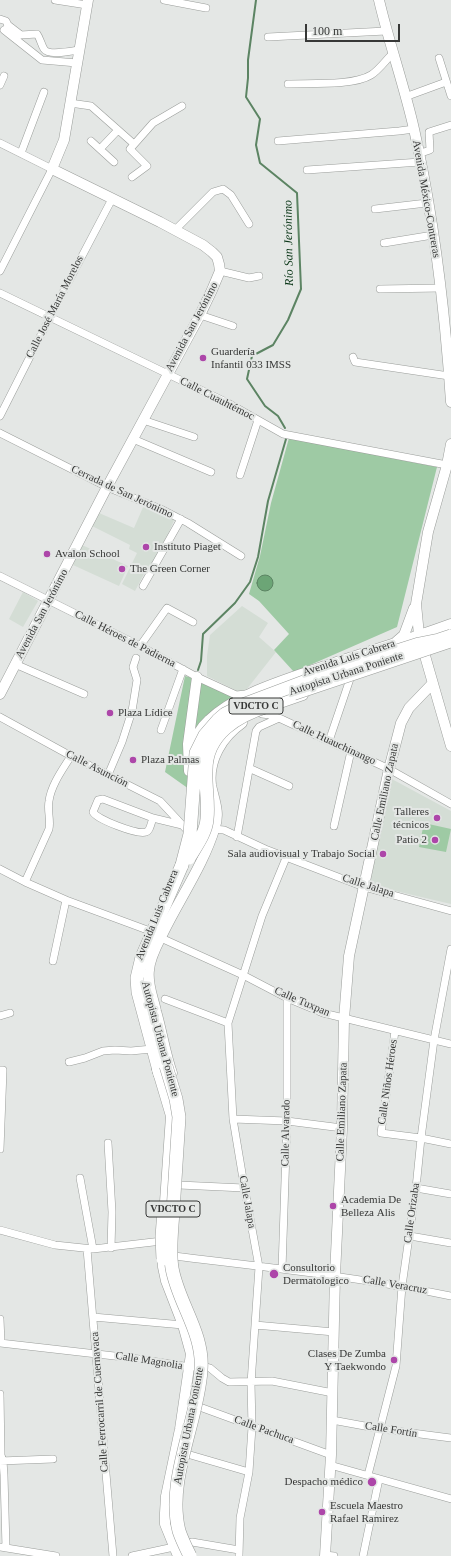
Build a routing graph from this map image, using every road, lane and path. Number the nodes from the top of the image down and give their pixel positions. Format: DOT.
graph roads {
  1 [pos="55,0"];
  2 [pos="164,0"];
  3 [pos="379,0"];
  4 [pos="87,2"];
  5 [pos="206,8"];
  6 [pos="0,19"];
  7 [pos="4,28"];
  8 [pos="386,31"];
  9 [pos="268,37"];
  10 [pos="79,50"];
  11 [pos="393,53"];
  12 [pos="439,58"];
  13 [pos="77,63"];
  14 [pos="4,76"];
  15 [pos="446,82"];
  16 [pos="288,84"];
  17 [pos="0,85"];
  18 [pos="44,92"];
  19 [pos="451,96"];
  20 [pos="405,97"];
  21 [pos="70,103"];
  22 [pos="182,106"];
  23 [pos="451,125"];
  24 [pos="414,129"];
  25 [pos="118,130"];
  26 [pos="91,141"];
  27 [pos="278,141"];
  28 [pos="0,143"];
  29 [pos="134,144"];
  30 [pos="100,149"];
  31 [pos="20,153"];
  32 [pos="419,158"];
  33 [pos="114,162"];
  34 [pos="52,169"];
  35 [pos="307,170"];
  36 [pos="132,177"];
  37 [pos="112,198"];
  38 [pos="427,203"];
  39 [pos="376,209"];
  40 [pos="249,224"];
  41 [pos="175,230"];
  42 [pos="433,235"];
  43 [pos="384,243"];
  44 [pos="0,271"];
  45 [pos="220,271"];
  46 [pos="259,276"];
  47 [pos="441,288"];
  48 [pos="380,289"];
  49 [pos="0,293"];
  50 [pos="200,315"];
  51 [pos="50,317"];
  52 [pos="233,326"];
  53 [pos="352,357"];
  54 [pos="168,373"];
  55 [pos="449,376"];
  56 [pos="451,402"];
  57 [pos="0,416"];
  58 [pos="143,420"];
  59 [pos="258,420"];
  60 [pos="0,433"];
  61 [pos="194,437"];
  62 [pos="133,439"];
  63 [pos="451,444"];
  64 [pos="447,465"];
  65 [pos="211,472"];
  66 [pos="240,475"];
  67 [pos="107,487"];
  68 [pos="181,520"];
  69 [pos="241,556"];
  70 [pos="0,576"];
  71 [pos="143,586"];
  72 [pos="49,600"];
  73 [pos="416,604"];
  74 [pos="193,622"];
  75 [pos="451,624"];
  76 [pos="451,629"];
  77 [pos="451,636"];
  78 [pos="419,639"];
  79 [pos="451,642"];
  80 [pos="396,643"];
  81 [pos="140,646"];
  82 [pos="451,647"];
  83 [pos="373,650"];
  84 [pos="424,656"];
  85 [pos="136,658"];
  86 [pos="15,664"];
  87 [pos="183,669"];
  88 [pos="376,671"];
  89 [pos="197,677"];
  90 [pos="350,679"];
  91 [pos="432,684"];
  92 [pos="252,693"];
  93 [pos="0,694"];
  94 [pos="84,694"];
  95 [pos="272,705"];
  96 [pos="214,716"];
  97 [pos="0,717"];
  98 [pos="279,718"];
  99 [pos="161,730"];
  100 [pos="328,741"];
  101 [pos="451,746"];
  102 [pos="351,751"];
  103 [pos="71,756"];
  104 [pos="251,769"];
  105 [pos="389,769"];
  106 [pos="189,771"];
  107 [pos="108,775"];
  108 [pos="289,786"];
  109 [pos="451,804"];
  110 [pos="154,819"];
  111 [pos="216,825"];
  112 [pos="334,826"];
  113 [pos="184,827"];
  114 [pos="237,837"];
  115 [pos="286,858"];
  116 [pos="190,859"];
  117 [pos="0,869"];
  118 [pos="25,882"];
  119 [pos="364,887"];
  120 [pos="66,900"];
  121 [pos="451,911"];
  122 [pos="150,931"];
  123 [pos="161,938"];
  124 [pos="451,949"];
  125 [pos="53,961"];
  126 [pos="449,965"];
  127 [pos="243,975"];
  128 [pos="287,998"];
  129 [pos="165,999"];
  130 [pos="10,1013"];
  131 [pos="0,1016"];
  132 [pos="344,1019"];
  133 [pos="228,1023"];
  134 [pos="395,1031"];
  135 [pos="434,1040"];
  136 [pos="451,1044"];
  137 [pos="152,1049"];
  138 [pos="69,1062"];
  139 [pos="0,1070"];
  140 [pos="233,1119"];
  141 [pos="286,1121"];
  142 [pos="342,1128"];
  143 [pos="421,1138"];
  144 [pos="108,1143"];
  145 [pos="451,1144"];
  146 [pos="0,1149"];
  147 [pos="80,1178"];
  148 [pos="179,1185"];
  149 [pos="244,1188"];
  150 [pos="416,1188"];
  151 [pos="451,1194"];
  152 [pos="0,1230"];
  153 [pos="410,1236"];
  154 [pos="162,1241"];
  155 [pos="451,1243"];
  156 [pos="112,1248"];
  157 [pos="90,1249"];
  158 [pos="173,1256"];
  159 [pos="259,1266"];
  160 [pos="282,1269"];
  161 [pos="335,1275"];
  162 [pos="402,1286"];
  163 [pos="182,1292"];
  164 [pos="451,1296"];
  165 [pos="172,1297"];
  166 [pos="176,1307"];
  167 [pos="93,1317"];
  168 [pos="0,1319"];
  169 [pos="183,1325"];
  170 [pos="255,1325"];
  171 [pos="334,1332"];
  172 [pos="0,1343"];
  173 [pos="97,1354"];
  174 [pos="203,1366"];
  175 [pos="190,1367"];
  176 [pos="251,1383"];
  177 [pos="333,1393"];
  178 [pos="0,1394"];
  179 [pos="197,1406"];
  180 [pos="332,1420"];
  181 [pos="252,1427"];
  182 [pos="381,1429"];
  183 [pos="451,1438"];
  184 [pos="187,1454"];
  185 [pos="1,1458"];
  186 [pos="53,1459"];
  187 [pos="331,1460"];
  188 [pos="249,1472"];
  189 [pos="171,1473"];
  190 [pos="368,1475"];
  191 [pos="182,1476"];
  192 [pos="379,1479"];
  193 [pos="451,1499"];
  194 [pos="192,1542"];
  195 [pos="3,1547"];
  196 [pos="178,1553"];
  197 [pos="239,1553"];
  198 [pos="56,1556"];
  199 [pos="113,1556"];
  200 [pos="132,1556"];
  201 [pos="190,1556"];
  202 [pos="193,1556"];
  203 [pos="325,1556"];
  204 [pos="334,1556"];
  205 [pos="363,1556"];
  1 -- 4 [label="street"];
  2 -- 5 [label="street"];
  3 -- 8 [label="main road, Avenida México-Contreras"];
  4 -- 10 [label="main road"];
  6 -- 7 [label="street"];
  7 -- 10 [label="street"];
  7 -- 13 [label="street"];
  8 -- 9 [label="street"];
  8 -- 11 [label="main road, Avenida México-Contreras"];
  10 -- 13 [label="main road"];
  11 -- 16 [label="street"];
  11 -- 20 [label="main road, Avenida México-Contreras"];
  12 -- 15 [label="street"];
  13 -- 21 [label="main road"];
  14 -- 17 [label="street"];
  15 -- 19 [label="street"];
  15 -- 20 [label="street"];
  18 -- 31 [label="street"];
  20 -- 24 [label="main road, Avenida México-Contreras"];
  21 -- 25 [label="street"];
  21 -- 34 [label="main road"];
  22 -- 29 [label="street"];
  23 -- 32 [label="street"];
  24 -- 27 [label="street"];
  24 -- 32 [label="main road, Avenida México-Contreras"];
  25 -- 29 [label="street"];
  25 -- 30 [label="street"];
  26 -- 30 [label="street"];
  28 -- 31 [label="street"];
  29 -- 36 [label="street"];
  30 -- 33 [label="street"];
  31 -- 34 [label="street"];
  32 -- 35 [label="street"];
  32 -- 38 [label="main road, Avenida México-Contreras"];
  34 -- 37 [label="main road, Avenida San Jerónimo"];
  34 -- 44 [label="street"];
  37 -- 41 [label="main road, Avenida San Jerónimo"];
  37 -- 51 [label="street, Calle José María Morelos"];
  38 -- 39 [label="street"];
  38 -- 42 [label="main road, Avenida México-Contreras"];
  40 -- 41 [label="street"];
  41 -- 45 [label="main road, Avenida San Jerónimo"];
  42 -- 43 [label="street"];
  42 -- 47 [label="main road, Avenida México-Contreras"];
  45 -- 46 [label="street"];
  45 -- 50 [label="main road, Avenida San Jerónimo"];
  47 -- 48 [label="street"];
  47 -- 55 [label="main road, Avenida México-Contreras"];
  49 -- 51 [label="street, Calle Cuauhtémoc"];
  50 -- 52 [label="street"];
  50 -- 54 [label="main road, Avenida San Jerónimo"];
  51 -- 54 [label="street, Calle Cuauhtémoc"];
  51 -- 57 [label="street, Calle José María Morelos"];
  53 -- 55 [label="street"];
  54 -- 58 [label="main road, Avenida San Jerónimo"];
  54 -- 59 [label="street, Calle Cuauhtémoc"];
  55 -- 56 [label="main road, Avenida México-Contreras"];
  58 -- 61 [label="street"];
  58 -- 62 [label="main road, Avenida San Jerónimo"];
  59 -- 64 [label="street, Calle Cuauhtémoc"];
  59 -- 66 [label="street"];
  60 -- 67 [label="street, Cerrada de San Jerónimo"];
  62 -- 65 [label="street"];
  62 -- 67 [label="main road, Avenida San Jerónimo"];
  63 -- 64 [label="main road"];
  64 -- 73 [label="main road"];
  67 -- 68 [label="street, Cerrada de San Jerónimo"];
  67 -- 72 [label="main road, Avenida San Jerónimo"];
  68 -- 69 [label="street, Cerrada de San Jerónimo"];
  68 -- 71 [label="street"];
  70 -- 72 [label="street, Calle Héroes de Padierna"];
  72 -- 81 [label="street, Calle Héroes de Padierna"];
  72 -- 86 [label="main road, Avenida San Jerónimo"];
  73 -- 78 [label="main road"];
  73 -- 80 [label="main road"];
  74 -- 81 [label="street"];
  75 -- 78 [label="main road, Avenida Luis Cabrera"];
  76 -- 78 [label="highway"];
  76 -- 96 [label="main road"];
  77 -- 78 [label="highway, bridge"];
  78 -- 80 [label="main road, Avenida Luis Cabrera"];
  78 -- 84 [label="main road"];
  78 -- 196 [label="highway, Autopista Urbana Poniente / VDCTO C, bridge"];
  79 -- 95 [label="main road, Avenida Luis Cabrera, bridge"];
  79 -- 116 [label="highway, Autopista Urbana Poniente / VDCTO C, bridge"];
  80 -- 83 [label="main road, Avenida Luis Cabrera"];
  81 -- 87 [label="street, Calle Héroes de Padierna"];
  82 -- 84 [label="main road, Avenida Luis Cabrera"];
  83 -- 88 [label="main road"];
  83 -- 92 [label="main road, Avenida Luis Cabrera"];
  84 -- 88 [label="main road, Avenida Luis Cabrera"];
  84 -- 91 [label="main road"];
  85 -- 107 [label="street"];
  86 -- 93 [label="main road, Avenida San Jerónimo"];
  86 -- 94 [label="street"];
  87 -- 89 [label="street, Calle Héroes de Padierna"];
  87 -- 99 [label="street"];
  88 -- 90 [label="main road, Avenida Luis Cabrera"];
  89 -- 92 [label="street, Calle Héroes de Padierna"];
  89 -- 106 [label="main road"];
  90 -- 95 [label="main road, Avenida Luis Cabrera"];
  90 -- 100 [label="street"];
  91 -- 101 [label="main road"];
  91 -- 105 [label="main road, Calle Emiliano Zapata"];
  92 -- 96 [label="main road, Avenida Luis Cabrera"];
  95 -- 98 [label="street, Calle Huauchinango"];
  95 -- 111 [label="main road, Avenida Luis Cabrera"];
  95 -- 111 [label="main road, Avenida Luis Cabrera"];
  95 -- 116 [label="highway, bridge"];
  96 -- 106 [label="main road, Avenida Luis Cabrera"];
  97 -- 103 [label="street, Calle Asunción"];
  98 -- 100 [label="street, Calle Huauchinango"];
  98 -- 104 [label="street, Calle Huauchinango"];
  100 -- 102 [label="street, Calle Huauchinango"];
  102 -- 105 [label="street, Calle Huauchinango"];
  102 -- 112 [label="street"];
  103 -- 107 [label="street, Calle Asunción"];
  103 -- 118 [label="street"];
  104 -- 108 [label="street"];
  104 -- 114 [label="street, Calle Huauchinango"];
  105 -- 109 [label="street, Calle Huauchinango"];
  105 -- 119 [label="main road, Calle Emiliano Zapata"];
  106 -- 113 [label="main road, Avenida Luis Cabrera"];
  107 -- 113 [label="street, Calle Asunción"];
  110 -- 110 [label="street"];
  110 -- 113 [label="street"];
  111 -- 114 [label="street, Calle Jalapa"];
  111 -- 116 [label="main road, Avenida Luis Cabrera"];
  113 -- 116 [label="main road, Avenida Luis Cabrera"];
  114 -- 115 [label="street, Calle Jalapa"];
  115 -- 119 [label="street, Calle Jalapa"];
  115 -- 127 [label="street, Calle Jalapa"];
  116 -- 122 [label="main road, Avenida Luis Cabrera"];
  116 -- 123 [label="main road, Avenida Luis Cabrera"];
  116 -- 201 [label="highway, Autopista Urbana Poniente / VDCTO C, bridge"];
  117 -- 118 [label="street"];
  118 -- 120 [label="street"];
  119 -- 121 [label="street, Calle Jalapa"];
  119 -- 132 [label="main road, Calle Emiliano Zapata"];
  120 -- 122 [label="street"];
  120 -- 125 [label="street"];
  122 -- 137 [label="main road, Avenida Luis Cabrera"];
  123 -- 127 [label="street, Calle Tuxpan"];
  123 -- 148 [label="main road, Avenida Luis Cabrera"];
  124 -- 126 [label="street, Calle Orizaba"];
  126 -- 135 [label="street, Calle Orizaba"];
  127 -- 128 [label="street, Calle Tuxpan"];
  127 -- 133 [label="street, Calle Jalapa"];
  128 -- 132 [label="street, Calle Tuxpan"];
  128 -- 141 [label="street, Calle Alvarado"];
  129 -- 133 [label="street"];
  130 -- 131 [label="street"];
  132 -- 134 [label="street, Calle Tuxpan"];
  132 -- 142 [label="main road, Calle Emiliano Zapata"];
  133 -- 140 [label="street, Calle Jalapa"];
  134 -- 135 [label="street, Calle Tuxpan"];
  134 -- 143 [label="street, Calle Niños Héroes"];
  135 -- 136 [label="street, Calle Tuxpan"];
  135 -- 143 [label="street, Calle Orizaba"];
  137 -- 138 [label="street"];
  137 -- 154 [label="main road, Avenida Luis Cabrera"];
  139 -- 146 [label="street"];
  140 -- 141 [label="street"];
  140 -- 149 [label="street, Calle Jalapa"];
  141 -- 142 [label="street"];
  141 -- 160 [label="street, Calle Alvarado"];
  142 -- 161 [label="main road, Calle Emiliano Zapata"];
  143 -- 145 [label="street"];
  143 -- 150 [label="street, Calle Orizaba"];
  144 -- 156 [label="street"];
  147 -- 157 [label="street, Calle Ferrocarril de Cuernavaca"];
  148 -- 149 [label="street"];
  148 -- 158 [label="main road, Avenida Luis Cabrera"];
  149 -- 159 [label="street, Calle Jalapa"];
  150 -- 151 [label="street"];
  150 -- 153 [label="street, Calle Orizaba"];
  152 -- 157 [label="street"];
  153 -- 155 [label="street"];
  153 -- 162 [label="street, Calle Orizaba"];
  154 -- 156 [label="street"];
  154 -- 165 [label="main road, Avenida Luis Cabrera"];
  156 -- 157 [label="street"];
  157 -- 167 [label="street, Calle Ferrocarril de Cuernavaca"];
  158 -- 159 [label="street, Calle Veracruz"];
  158 -- 163 [label="main road, Avenida Luis Cabrera"];
  159 -- 160 [label="street, Calle Veracruz"];
  159 -- 170 [label="street, Calle Jalapa"];
  160 -- 161 [label="street, Calle Veracruz"];
  161 -- 162 [label="street, Calle Veracruz"];
  161 -- 171 [label="main road, Calle Emiliano Zapata"];
  162 -- 164 [label="street, Calle Veracruz"];
  162 -- 182 [label="street, Calle Orizaba"];
  163 -- 165 [label="main road"];
  163 -- 174 [label="main road, Avenida Luis Cabrera"];
  165 -- 166 [label="main road, Avenida Luis Cabrera"];
  166 -- 169 [label="main road, Avenida Luis Cabrera"];
  166 -- 174 [label="main road"];
  167 -- 169 [label="street"];
  167 -- 173 [label="street, Calle Ferrocarril de Cuernavaca"];
  168 -- 172 [label="street"];
  169 -- 175 [label="main road, Avenida Luis Cabrera"];
  170 -- 171 [label="street"];
  170 -- 176 [label="street, Calle Jalapa"];
  171 -- 177 [label="main road, Calle Emiliano Zapata"];
  172 -- 173 [label="street, Calle Magnolia"];
  173 -- 175 [label="street, Calle Magnolia"];
  173 -- 199 [label="street, Calle Ferrocarril de Cuernavaca"];
  174 -- 175 [label="street, Calle Magnolia"];
  174 -- 176 [label="street"];
  174 -- 179 [label="main road, Avenida Luis Cabrera"];
  175 -- 189 [label="main road, Avenida Luis Cabrera"];
  176 -- 177 [label="street"];
  176 -- 181 [label="street, Calle Jalapa"];
  177 -- 180 [label="main road, Calle Emiliano Zapata"];
  178 -- 185 [label="street"];
  179 -- 181 [label="street, Calle Pachuca"];
  179 -- 184 [label="main road, Avenida Luis Cabrera"];
  180 -- 182 [label="street, Calle Fortín"];
  180 -- 187 [label="main road, Calle Emiliano Zapata"];
  181 -- 187 [label="street, Calle Pachuca"];
  181 -- 188 [label="street, Calle Jalapa"];
  182 -- 183 [label="street, Calle Fortín"];
  182 -- 190 [label="street, Calle Orizaba"];
  184 -- 188 [label="street"];
  184 -- 191 [label="main road, Avenida Luis Cabrera"];
  185 -- 186 [label="street"];
  185 -- 195 [label="street"];
  187 -- 190 [label="street, Calle Pachuca"];
  187 -- 203 [label="main road, Calle Emiliano Zapata"];
  188 -- 197 [label="street, Calle Jalapa"];
  189 -- 191 [label="main road"];
  189 -- 196 [label="main road, Avenida Luis Cabrera"];
  190 -- 192 [label="street, Calle Pachuca"];
  191 -- 202 [label="main road, Avenida Luis Cabrera"];
  192 -- 193 [label="street, Calle Pachuca"];
  192 -- 205 [label="street"];
  194 -- 197 [label="street"];
  195 -- 198 [label="street"];
  196 -- 200 [label="street"];
  203 -- 204 [label="street"];
}
